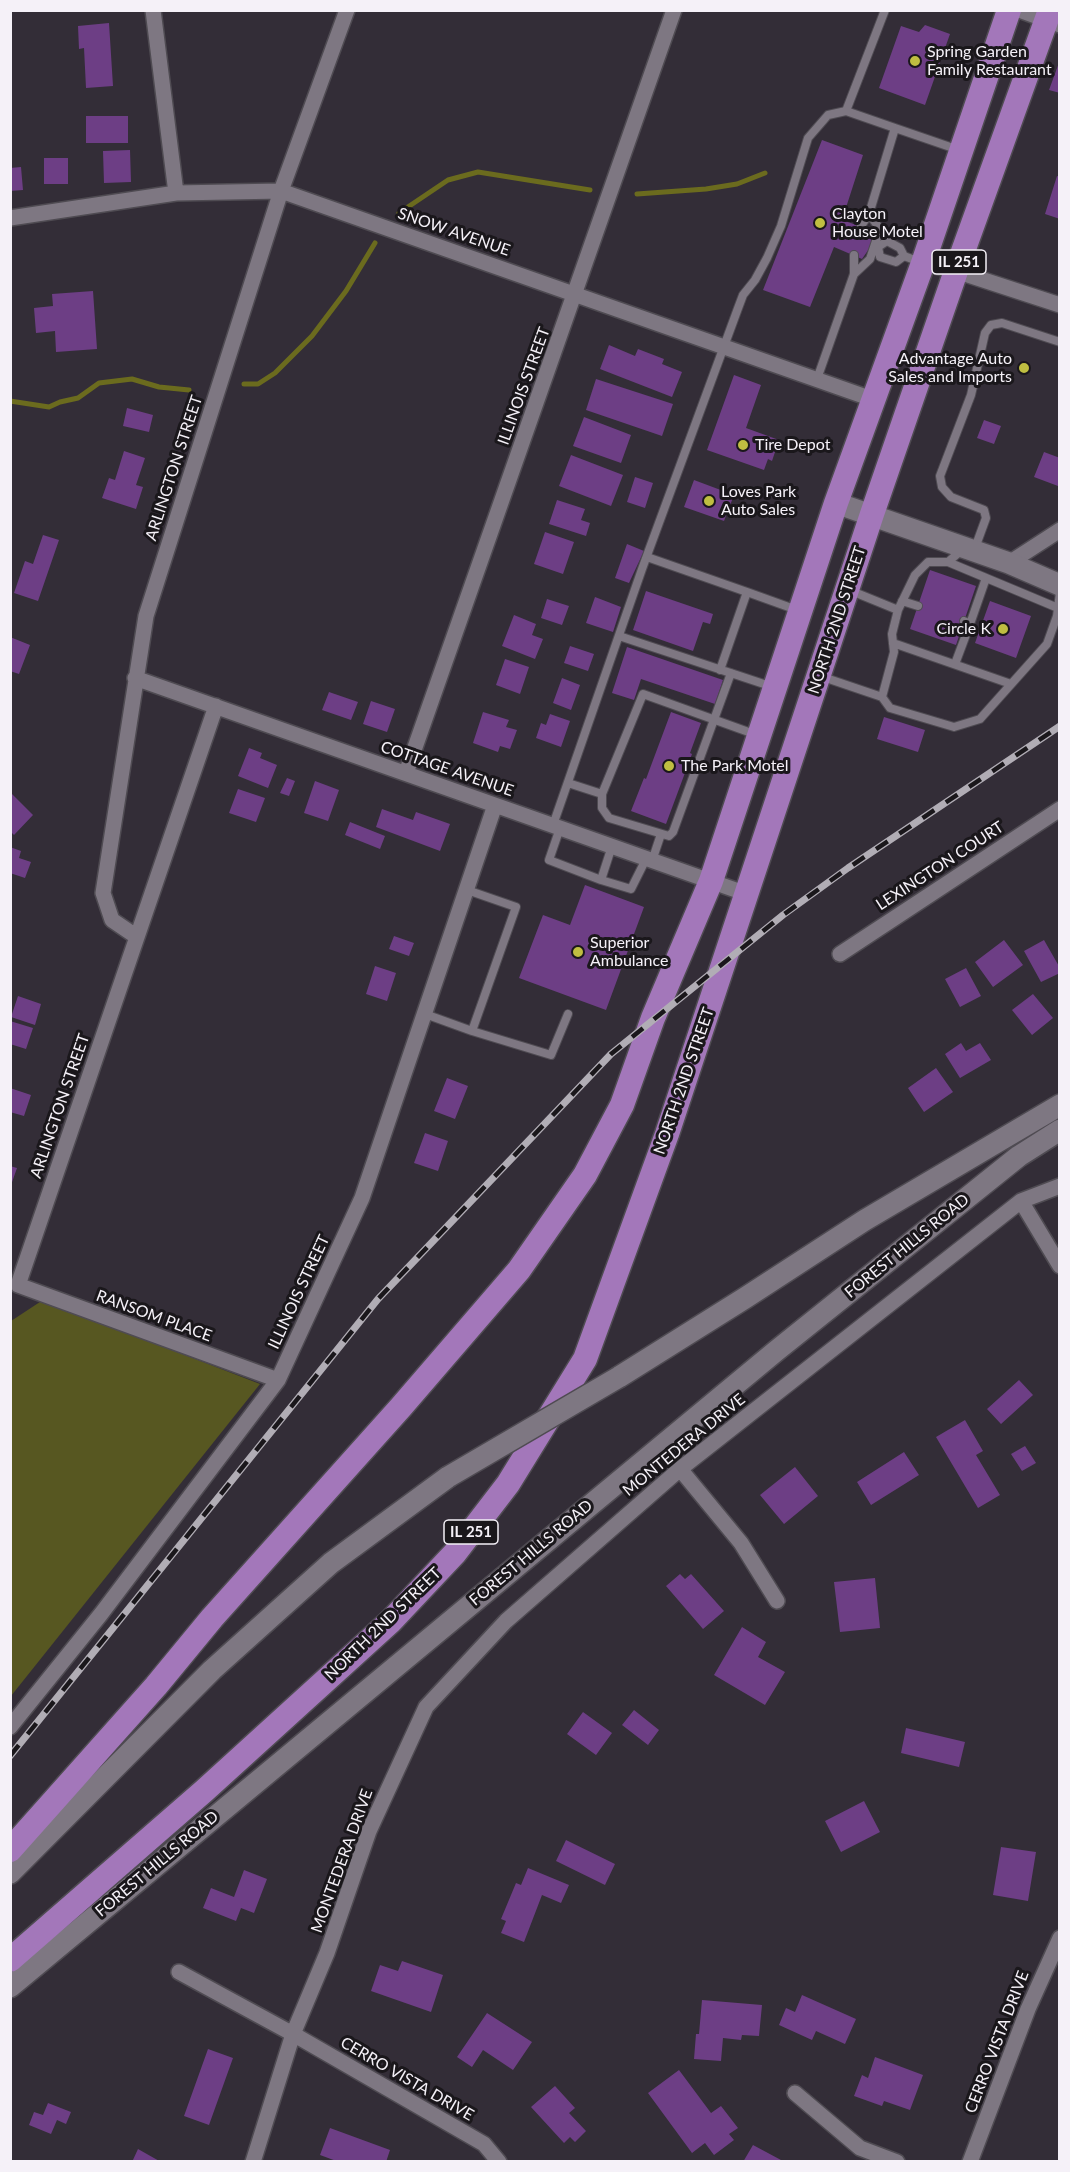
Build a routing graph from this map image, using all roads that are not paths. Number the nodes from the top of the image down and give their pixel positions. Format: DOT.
graph roads {
  1 [pos="153,10"];
  2 [pos="347,10"];
  3 [pos="674,10"];
  4 [pos="885,10"];
  5 [pos="1009,10"];
  6 [pos="1019,10"];
  7 [pos="1052,19"];
  8 [pos="846,111"];
  9 [pos="895,128"];
  10 [pos="961,150"];
  11 [pos="281,191"];
  12 [pos="176,192"];
  13 [pos="869,214"];
  14 [pos="10,218"];
  15 [pos="861,226"];
  16 [pos="876,246"];
  17 [pos="854,255"];
  18 [pos="913,260"];
  19 [pos="956,270"];
  20 [pos="854,274"];
  21 [pos="576,293"];
  22 [pos="1059,305"];
  23 [pos="1059,342"];
  24 [pos="723,346"];
  25 [pos="817,380"];
  26 [pos="872,399"];
  27 [pos="836,503"];
  28 [pos="872,514"];
  29 [pos="1059,530"];
  30 [pos="969,549"];
  31 [pos="647,557"];
  32 [pos="948,562"];
  33 [pos="1009,563"];
  34 [pos="986,578"];
  35 [pos="1059,585"];
  36 [pos="848,590"];
  37 [pos="747,592"];
  38 [pos="1059,592"];
  39 [pos="903,601"];
  40 [pos="918,606"];
  41 [pos="1058,608"];
  42 [pos="898,610"];
  43 [pos="800,611"];
  44 [pos="619,636"];
  45 [pos="893,643"];
  46 [pos="956,664"];
  47 [pos="720,670"];
  48 [pos="731,674"];
  49 [pos="819,676"];
  50 [pos="135,678"];
  51 [pos="1011,684"];
  52 [pos="775,687"];
  53 [pos="882,697"];
  54 [pos="216,706"];
  55 [pos="715,720"];
  56 [pos="758,736"];
  57 [pos="406,773"];
  58 [pos="568,783"];
  59 [pos="602,794"];
  60 [pos="495,805"];
  61 [pos="1059,809"];
  62 [pos="557,826"];
  63 [pos="661,834"];
  64 [pos="612,846"];
  65 [pos="649,860"];
  66 [pos="601,880"];
  67 [pos="711,881"];
  68 [pos="467,890"];
  69 [pos="747,894"];
  70 [pos="137,938"];
  71 [pos="840,954"];
  72 [pos="424,1014"];
  73 [pos="568,1014"];
  74 [pos="472,1031"];
  75 [pos="1059,1105"];
  76 [pos="1059,1130"];
  77 [pos="1059,1186"];
  78 [pos="1021,1201"];
  79 [pos="1059,1266"];
  80 [pos="18,1285"];
  81 [pos="278,1380"];
  82 [pos="680,1469"];
  83 [pos="777,1601"];
  84 [pos="10,1727"];
  85 [pos="10,1850"];
  86 [pos="10,1873"];
  87 [pos="1059,1938"];
  88 [pos="10,1960"];
  89 [pos="179,1972"];
  90 [pos="10,1987"];
  91 [pos="293,2034"];
  92 [pos="795,2093"];
  93 [pos="253,2162"];
  94 [pos="499,2162"];
  95 [pos="897,2162"];
  96 [pos="970,2162"];
  1 -- 12 [label="street"];
  2 -- 11 [label="street, ARLINGTON STREET"];
  3 -- 21 [label="street, ILLINOIS STREET"];
  4 -- 8 [label="lane"];
  5 -- 10 [label="main road, IL 251"];
  6 -- 7 [label="street"];
  7 -- 19 [label="main road, NORTH 2ND STREET / IL 251"];
  8 -- 9 [label="lane"];
  8 -- 24 [label="lane"];
  9 -- 10 [label="lane"];
  9 -- 13 [label="lane"];
  10 -- 18 [label="main road, IL 251"];
  11 -- 12 [label="street, SNOW AVENUE"];
  11 -- 21 [label="street, SNOW AVENUE"];
  11 -- 50 [label="street, ARLINGTON STREET"];
  12 -- 14 [label="street, SNOW AVENUE"];
  13 -- 15 [label="lane"];
  13 -- 16 [label="lane"];
  16 -- 18 [label="lane"];
  16 -- 18 [label="lane"];
  16 -- 20 [label="lane"];
  17 -- 20 [label="lane"];
  18 -- 19 [label="street"];
  18 -- 26 [label="main road, IL 251"];
  19 -- 22 [label="street"];
  19 -- 28 [label="main road, NORTH 2ND STREET / IL 251"];
  20 -- 25 [label="lane"];
  21 -- 24 [label="street, SNOW AVENUE"];
  21 -- 57 [label="street, ILLINOIS STREET"];
  23 -- 30 [label="lane"];
  24 -- 25 [label="street, SNOW AVENUE"];
  24 -- 31 [label="lane"];
  25 -- 26 [label="street, SNOW AVENUE"];
  26 -- 27 [label="main road, IL 251"];
  27 -- 28 [label="street"];
  27 -- 43 [label="main road, IL 251"];
  28 -- 30 [label="street"];
  28 -- 36 [label="main road, NORTH 2ND STREET / IL 251"];
  29 -- 33 [label="street"];
  30 -- 32 [label="lane"];
  30 -- 33 [label="street"];
  31 -- 37 [label="lane"];
  31 -- 44 [label="lane"];
  32 -- 34 [label="lane"];
  32 -- 39 [label="lane"];
  33 -- 35 [label="street"];
  34 -- 41 [label="lane"];
  34 -- 46 [label="lane"];
  36 -- 42 [label="lane"];
  36 -- 49 [label="main road, NORTH 2ND STREET / IL 251"];
  37 -- 43 [label="lane"];
  37 -- 47 [label="lane"];
  38 -- 41 [label="lane"];
  39 -- 40 [label="lane"];
  39 -- 42 [label="lane"];
  41 -- 51 [label="lane"];
  42 -- 45 [label="lane"];
  43 -- 52 [label="main road, IL 251"];
  44 -- 47 [label="lane"];
  44 -- 58 [label="lane"];
  45 -- 46 [label="lane"];
  45 -- 53 [label="lane"];
  46 -- 51 [label="lane"];
  47 -- 48 [label="lane"];
  48 -- 52 [label="lane"];
  48 -- 55 [label="lane"];
  49 -- 53 [label="lane"];
  49 -- 69 [label="main road, NORTH 2ND STREET / IL 251"];
  50 -- 54 [label="street, COTTAGE AVENUE"];
  50 -- 70 [label="street, ARLINGTON STREET"];
  51 -- 53 [label="lane"];
  52 -- 56 [label="main road, IL 251"];
  54 -- 57 [label="street, COTTAGE AVENUE"];
  54 -- 70 [label="street, ARLINGTON STREET"];
  55 -- 56 [label="lane"];
  55 -- 59 [label="lane"];
  55 -- 63 [label="lane"];
  56 -- 67 [label="main road, IL 251"];
  57 -- 60 [label="street, COTTAGE AVENUE"];
  58 -- 59 [label="lane"];
  58 -- 62 [label="lane"];
  59 -- 63 [label="lane"];
  60 -- 62 [label="street, COTTAGE AVENUE"];
  60 -- 68 [label="street, ILLINOIS STREET"];
  61 -- 71 [label="street, LEXINGTON COURT"];
  62 -- 64 [label="street, COTTAGE AVENUE"];
  62 -- 66 [label="lane"];
  63 -- 65 [label="lane"];
  64 -- 65 [label="street, COTTAGE AVENUE"];
  64 -- 66 [label="lane"];
  65 -- 66 [label="lane"];
  65 -- 67 [label="street, COTTAGE AVENUE"];
  67 -- 69 [label="street, COTTAGE AVENUE"];
  67 -- 85 [label="main road, IL 251"];
  68 -- 72 [label="street, ILLINOIS STREET"];
  68 -- 74 [label="lane"];
  69 -- 88 [label="main road, NORTH 2ND STREET / IL 251"];
  70 -- 80 [label="street, ARLINGTON STREET"];
  72 -- 74 [label="lane"];
  72 -- 81 [label="street, ILLINOIS STREET"];
  73 -- 74 [label="lane"];
  75 -- 86 [label="street, FOREST HILLS ROAD, bridge"];
  76 -- 90 [label="street, FOREST HILLS ROAD"];
  77 -- 78 [label="street, MONTEDERA DRIVE"];
  78 -- 79 [label="street"];
  78 -- 82 [label="street, MONTEDERA DRIVE"];
  80 -- 81 [label="street, RANSOM PLACE"];
  81 -- 84 [label="street, ILLINOIS STREET"];
  82 -- 83 [label="street"];
  82 -- 91 [label="street, MONTEDERA DRIVE"];
  87 -- 96 [label="street, CERRO VISTA DRIVE"];
  89 -- 91 [label="street, CERRO VISTA DRIVE"];
  91 -- 93 [label="street, MONTEDERA DRIVE"];
  91 -- 94 [label="street, CERRO VISTA DRIVE"];
  92 -- 95 [label="street"];
}
